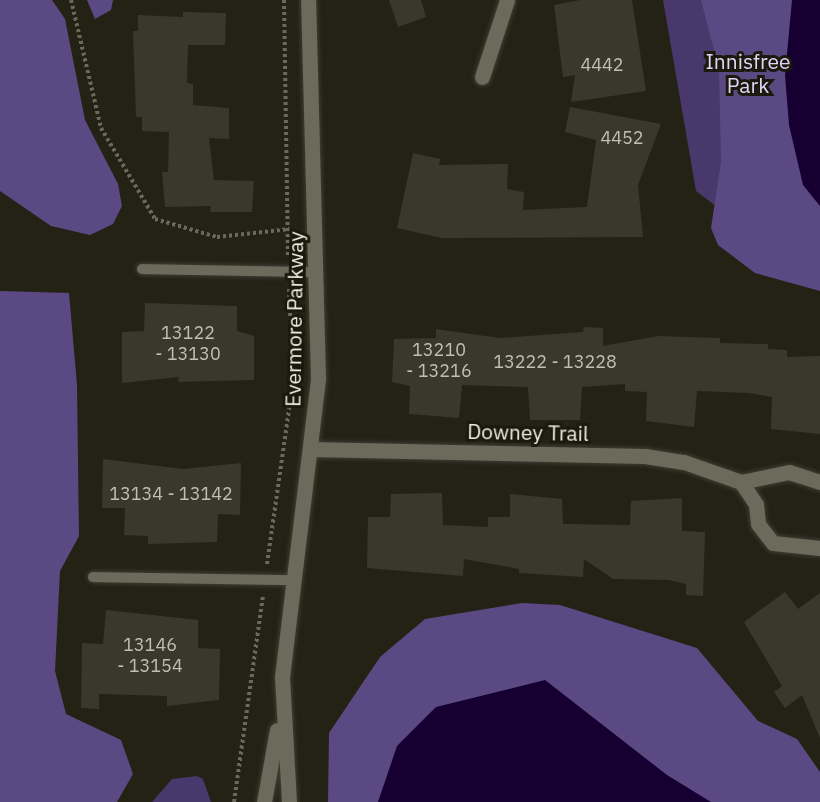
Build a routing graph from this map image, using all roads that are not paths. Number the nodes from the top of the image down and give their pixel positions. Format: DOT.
graph roads {
  1 [pos="308,0"];
  2 [pos="507,0"];
  3 [pos="482,77"];
  4 [pos="142,269"];
  5 [pos="316,272"];
  6 [pos="310,449"];
  7 [pos="741,482"];
  8 [pos="820,482"];
  9 [pos="820,548"];
  10 [pos="93,577"];
  11 [pos="292,580"];
  12 [pos="281,709"];
  13 [pos="264,802"];
  14 [pos="289,802"];
  1 -- 5 [label="street, Evermore Parkway"];
  2 -- 3 [label="street"];
  4 -- 5 [label="lane"];
  5 -- 6 [label="street, Evermore Parkway"];
  6 -- 7 [label="street, Downey Trail"];
  6 -- 11 [label="street, Evermore Parkway"];
  7 -- 8 [label="street"];
  7 -- 9 [label="street"];
  10 -- 11 [label="lane"];
  11 -- 12 [label="street, Evermore Parkway"];
  12 -- 13 [label="street, Evermore Parkway"];
  12 -- 14 [label="street, Evermore Parkway"];
}
